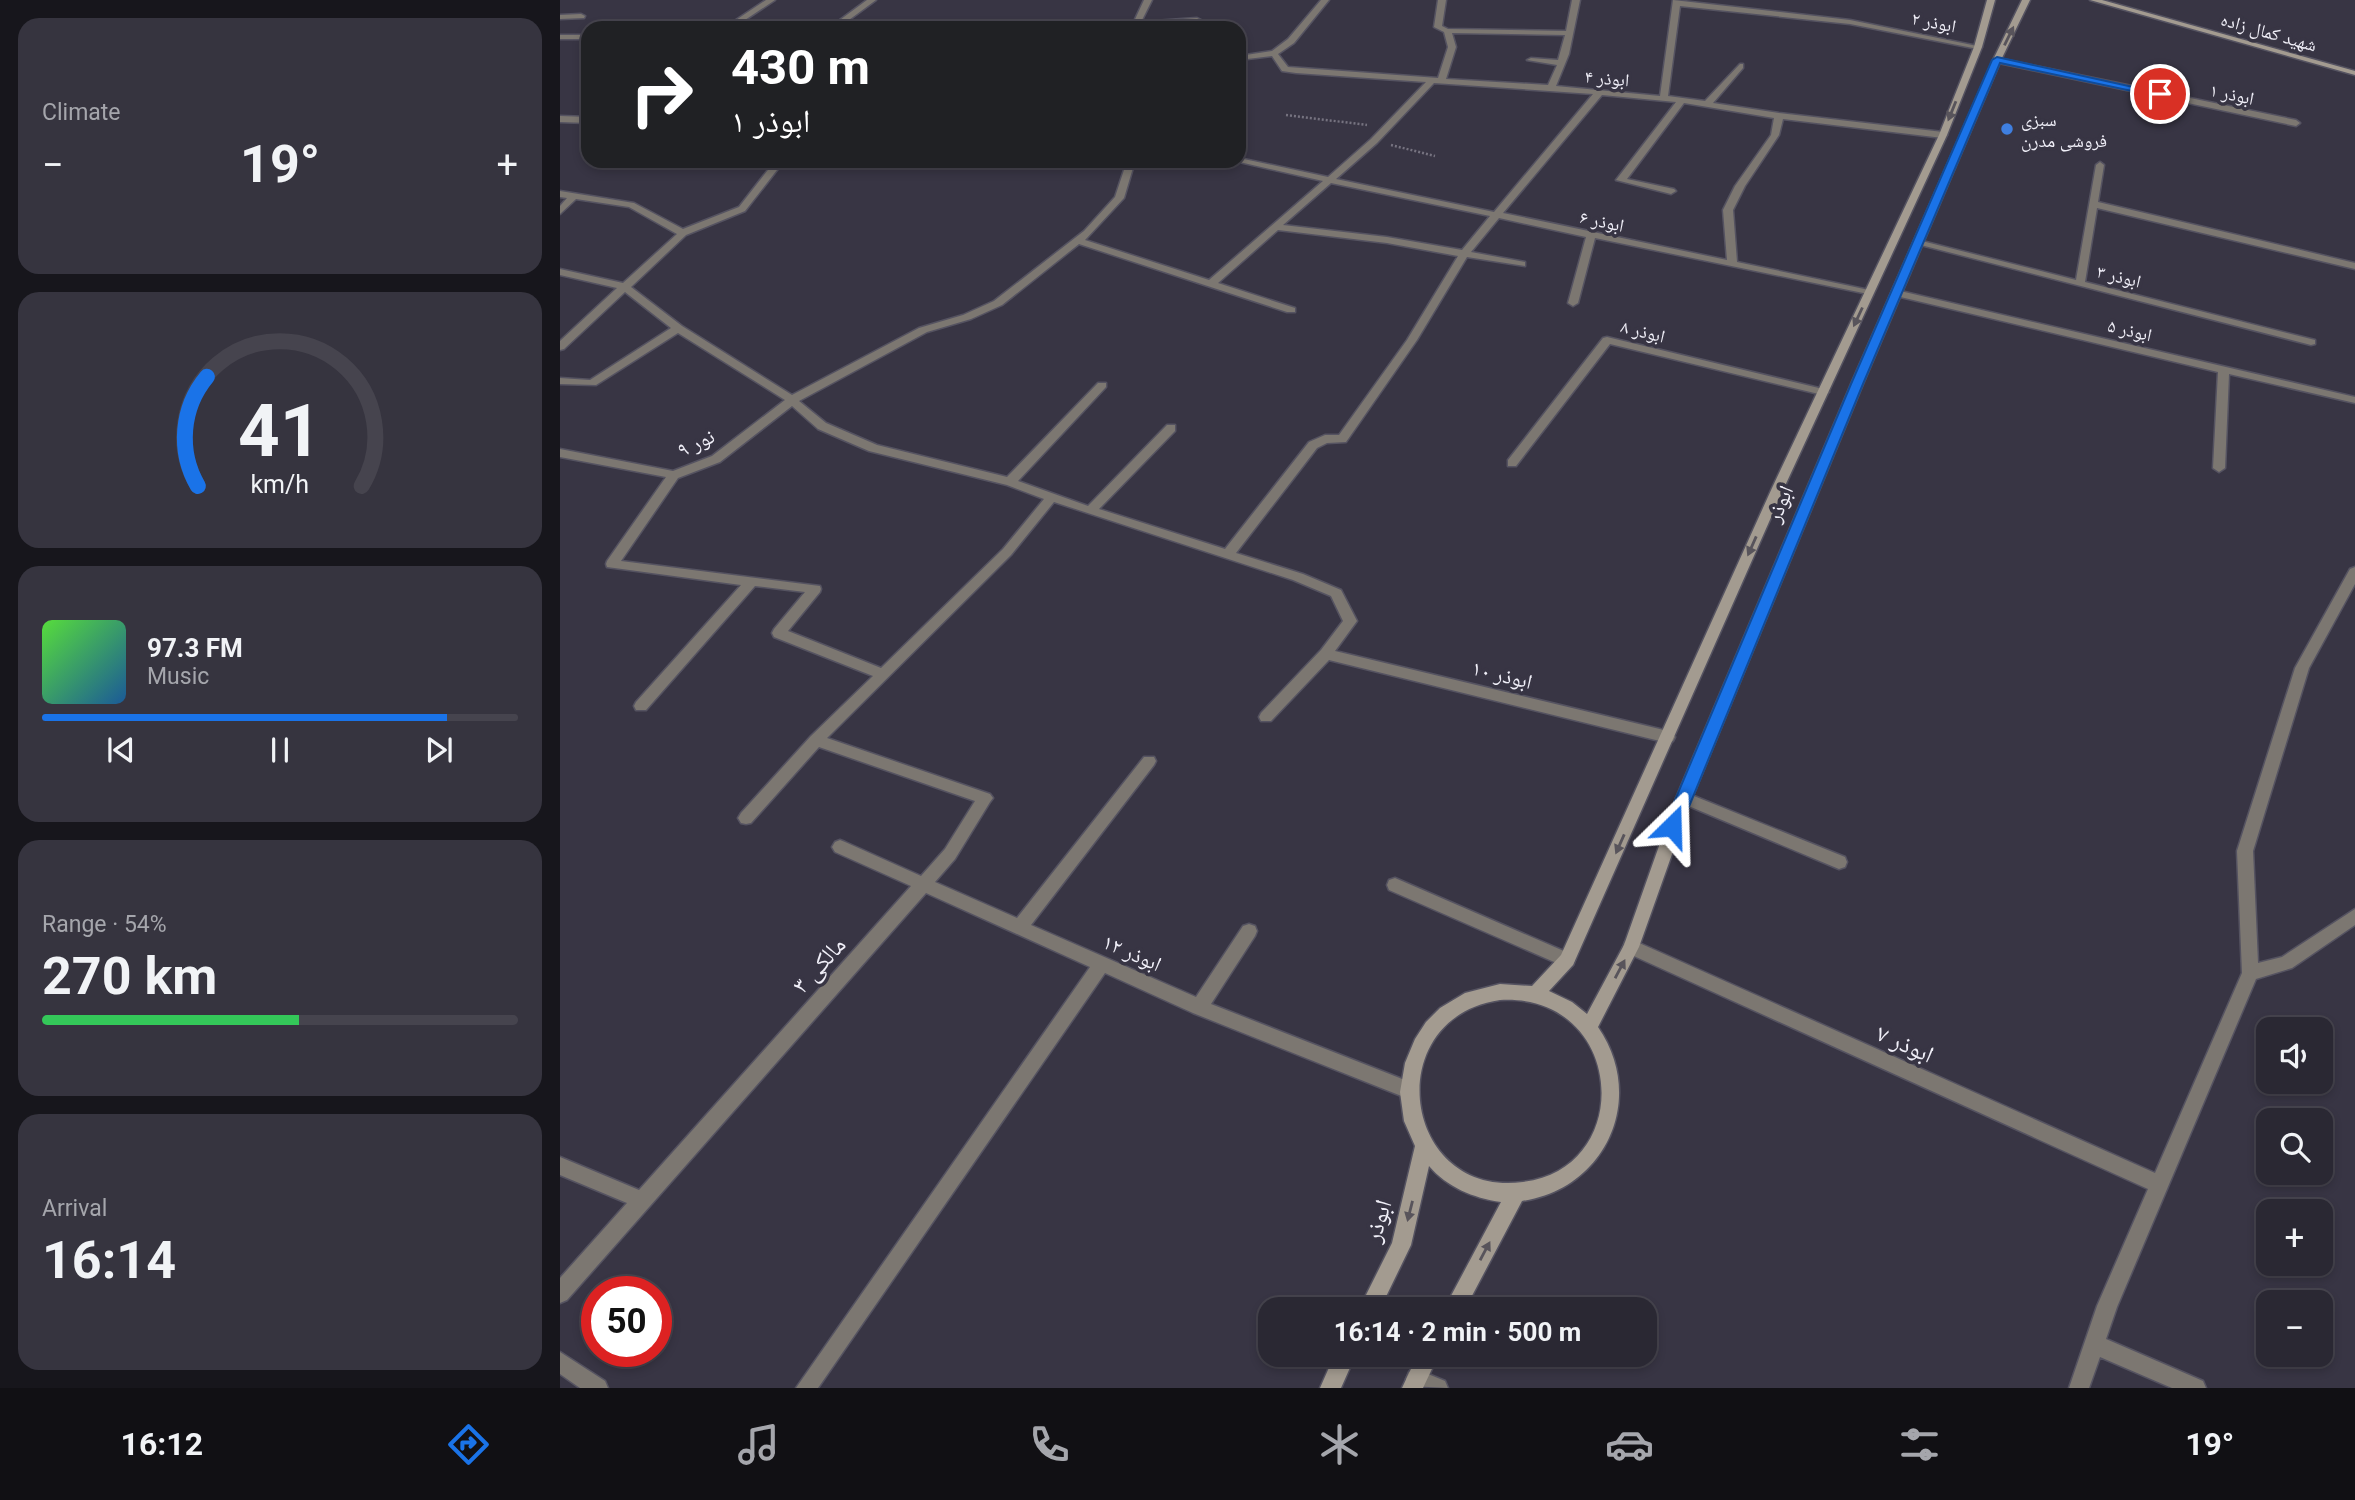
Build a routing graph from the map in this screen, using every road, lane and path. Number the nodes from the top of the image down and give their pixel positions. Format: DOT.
graph roads {
  1 [pos="771,0"];
  2 [pos="872,0"];
  3 [pos="1148,0"];
  4 [pos="1325,0"];
  5 [pos="1442,0"];
  6 [pos="1576,0"];
  7 [pos="1990,0"];
  8 [pos="2026,0"];
  9 [pos="2094,0"];
  10 [pos="1677,1"];
  11 [pos="581,16"];
  12 [pos="560,17"];
  13 [pos="1197,20"];
  14 [pos="739,21"];
  15 [pos="843,21"];
  16 [pos="1138,21"];
  17 [pos="1187,21"];
  18 [pos="1447,31"];
  19 [pos="1570,33"];
  20 [pos="560,37"];
  21 [pos="581,37"];
  22 [pos="1978,47"];
  23 [pos="1274,53"];
  24 [pos="1246,57"];
  25 [pos="1531,60"];
  26 [pos="1997,60"];
  27 [pos="1561,63"];
  28 [pos="1740,66"];
  29 [pos="2355,72"];
  30 [pos="1437,80"];
  31 [pos="1964,83"];
  32 [pos="1985,87"];
  33 [pos="1551,88"];
  34 [pos="1599,93"];
  35 [pos="1664,99"];
  36 [pos="1682,100"];
  37 [pos="1707,104"];
  38 [pos="1286,116"];
  39 [pos="1779,116"];
  40 [pos="560,119"];
  41 [pos="581,120"];
  42 [pos="2296,123"];
  43 [pos="1385,128"];
  44 [pos="1943,135"];
  45 [pos="1374,141"];
  46 [pos="1435,156"];
  47 [pos="1246,162"];
  48 [pos="2100,165"];
  49 [pos="774,168"];
  50 [pos="1128,168"];
  51 [pos="1328,180"];
  52 [pos="1671,191"];
  53 [pos="560,194"];
  54 [pos="575,195"];
  55 [pos="2093,204"];
  56 [pos="560,211"];
  57 [pos="1497,215"];
  58 [pos="1275,227"];
  59 [pos="683,233"];
  60 [pos="1591,235"];
  61 [pos="1079,241"];
  62 [pos="1918,243"];
  63 [pos="1464,254"];
  64 [pos="1522,264"];
  65 [pos="1732,264"];
  66 [pos="2355,266"];
  67 [pos="560,272"];
  68 [pos="2080,284"];
  69 [pos="1209,285"];
  70 [pos="625,287"];
  71 [pos="1869,293"];
  72 [pos="1896,293"];
  73 [pos="1573,303"];
  74 [pos="1291,310"];
  75 [pos="678,328"];
  76 [pos="2311,342"];
  77 [pos="560,347"];
  78 [pos="2224,370"];
  79 [pos="560,381"];
  80 [pos="1102,385"];
  81 [pos="1822,393"];
  82 [pos="792,400"];
  83 [pos="2355,400"];
  84 [pos="1171,428"];
  85 [pos="560,453"];
  86 [pos="1512,463"];
  87 [pos="2218,468"];
  88 [pos="674,475"];
  89 [pos="1010,482"];
  90 [pos="1052,497"];
  91 [pos="1090,512"];
  92 [pos="1228,555"];
  93 [pos="2355,572"];
  94 [pos="752,581"];
  95 [pos="1326,654"];
  96 [pos="883,674"];
  97 [pos="642,706"];
  98 [pos="1266,717"];
  99 [pos="1668,737"];
  100 [pos="816,740"];
  101 [pos="1149,761"];
  102 [pos="1684,798"];
  103 [pos="746,818"];
  104 [pos="841,847"];
  105 [pos="1839,862"];
  106 [pos="1395,885"];
  107 [pos="922,886"];
  108 [pos="2355,916"];
  109 [pos="1019,928"];
  110 [pos="1249,931"];
  111 [pos="1631,947"];
  112 [pos="1567,960"];
  113 [pos="1102,964"];
  114 [pos="2250,973"];
  115 [pos="1534,995"];
  116 [pos="1199,1007"];
  117 [pos="1588,1029"];
  118 [pos="1409,1090"];
  119 [pos="1424,1144"];
  120 [pos="560,1166"];
  121 [pos="2159,1185"];
  122 [pos="1516,1194"];
  123 [pos="642,1200"];
  124 [pos="560,1293"];
  125 [pos="1375,1297"];
  126 [pos="1460,1297"];
  127 [pos="2094,1344"];
  128 [pos="560,1362"];
  129 [pos="1340,1367"];
  130 [pos="1422,1367"];
  131 [pos="1414,1383"];
  132 [pos="598,1388"];
  133 [pos="806,1388"];
  134 [pos="1330,1388"];
  135 [pos="1438,1388"];
  136 [pos="2079,1388"];
  137 [pos="2196,1388"];
  1 -- 14 [label="street"];
  2 -- 15 [label="street"];
  3 -- 16 [label="street"];
  4 -- 23 [label="street"];
  5 -- 18 [label="street"];
  6 -- 19 [label="street"];
  7 -- 22 [label="main road, ابوذر"];
  26 -- 8 [label="main road, ابوذر, one-way"];
  9 -- 29 [label="main road, شهید کمال زاده"];
  10 -- 22 [label="street, ابوذر ۲"];
  10 -- 35 [label="street"];
  11 -- 12 [label="street"];
  13 -- 17 [label="street"];
  18 -- 19 [label="street"];
  18 -- 30 [label="street"];
  19 -- 27 [label="street"];
  20 -- 21 [label="street"];
  22 -- 31 [label="main road, ابوذر"];
  23 -- 24 [label="street"];
  23 -- 30 [label="street, ابوذر ۴"];
  25 -- 27 [label="street"];
  26 -- 32 [label="main road, ابوذر"];
  26 -- 42 [label="street, ابوذر ۱"];
  27 -- 33 [label="street"];
  28 -- 37 [label="street"];
  30 -- 33 [label="street, ابوذر ۴"];
  30 -- 43 [label="street"];
  31 -- 32 [label="main road"];
  31 -- 44 [label="main road, ابوذر, one-way"];
  32 -- 62 [label="main road, ابوذر"];
  33 -- 34 [label="street, ابوذر ۴"];
  34 -- 35 [label="street, ابوذر ۴"];
  34 -- 57 [label="street"];
  35 -- 36 [label="street, ابوذر ۴"];
  36 -- 37 [label="street, ابوذر ۴"];
  36 -- 52 [label="street"];
  37 -- 39 [label="street, ابوذر ۴"];
  38 -- 43 [label="path"];
  39 -- 44 [label="street, ابوذر ۴"];
  39 -- 65 [label="street"];
  40 -- 41 [label="street"];
  43 -- 45 [label="street"];
  44 -- 71 [label="main road, ابوذر"];
  45 -- 46 [label="path"];
  45 -- 51 [label="street"];
  47 -- 51 [label="street, ابوذر ۶"];
  48 -- 55 [label="street"];
  49 -- 59 [label="street"];
  50 -- 61 [label="street, نور ۹"];
  51 -- 57 [label="street, ابوذر ۶"];
  51 -- 58 [label="street"];
  53 -- 54 [label="street"];
  54 -- 56 [label="street"];
  54 -- 59 [label="street"];
  55 -- 66 [label="street"];
  55 -- 68 [label="street"];
  57 -- 60 [label="street, ابوذر ۶"];
  57 -- 63 [label="street"];
  58 -- 63 [label="street"];
  58 -- 69 [label="street"];
  59 -- 70 [label="street"];
  60 -- 65 [label="street, ابوذر ۶"];
  60 -- 73 [label="street"];
  61 -- 69 [label="street"];
  61 -- 82 [label="street, نور ۹"];
  62 -- 68 [label="street, ابوذر ۳"];
  62 -- 72 [label="main road, ابوذر"];
  63 -- 64 [label="street"];
  63 -- 92 [label="street"];
  65 -- 71 [label="street, ابوذر ۶"];
  67 -- 70 [label="street"];
  68 -- 76 [label="street, ابوذر ۳"];
  69 -- 74 [label="street"];
  70 -- 75 [label="street"];
  70 -- 77 [label="street"];
  71 -- 81 [label="main road, ابوذر, one-way"];
  72 -- 78 [label="street, ابوذر ۵"];
  72 -- 102 [label="main road, ابوذر"];
  75 -- 79 [label="street"];
  75 -- 82 [label="street"];
  78 -- 83 [label="street, ابوذر ۵"];
  78 -- 87 [label="street"];
  80 -- 89 [label="street"];
  81 -- 86 [label="street, ابوذر ۸"];
  81 -- 99 [label="main road, ابوذر, one-way"];
  82 -- 88 [label="street, نور ۹"];
  82 -- 89 [label="street"];
  84 -- 91 [label="street"];
  85 -- 88 [label="street, نور ۹"];
  88 -- 94 [label="street"];
  89 -- 90 [label="street"];
  90 -- 91 [label="street"];
  90 -- 96 [label="street"];
  91 -- 92 [label="street"];
  92 -- 95 [label="street"];
  93 -- 114 [label="street"];
  94 -- 96 [label="street"];
  94 -- 97 [label="street"];
  95 -- 98 [label="street"];
  95 -- 99 [label="street, ابوذر ۱۰"];
  96 -- 100 [label="street"];
  99 -- 112 [label="main road, ابوذر, one-way"];
  100 -- 103 [label="street"];
  100 -- 107 [label="street, مالکی ۳"];
  101 -- 109 [label="street"];
  102 -- 105 [label="street"];
  102 -- 111 [label="main road, ابوذر"];
  104 -- 107 [label="street, ابوذر ۱۲"];
  106 -- 112 [label="street"];
  107 -- 109 [label="street, ابوذر ۱۲"];
  107 -- 123 [label="street, مالکی ۳"];
  108 -- 114 [label="street"];
  109 -- 113 [label="street, ابوذر ۱۲"];
  110 -- 116 [label="street"];
  117 -- 111 [label="main road, ابوذر, one-way"];
  111 -- 121 [label="street, ابوذر ۷"];
  112 -- 115 [label="main road, ابوذر"];
  113 -- 116 [label="street, ابوذر ۱۲"];
  113 -- 133 [label="street"];
  114 -- 121 [label="street"];
  115 -- 117 [label="main road"];
  115 -- 118 [label="main road"];
  116 -- 118 [label="street, ابوذر ۱۲"];
  117 -- 122 [label="main road"];
  118 -- 119 [label="main road"];
  119 -- 122 [label="main road"];
  119 -- 125 [label="main road, ابوذر, one-way"];
  120 -- 123 [label="street"];
  121 -- 127 [label="street"];
  126 -- 122 [label="main road, one-way"];
  123 -- 124 [label="street, مالکی ۳"];
  127 -- 136 [label="street"];
  127 -- 137 [label="street"];
  128 -- 132 [label="street"];
  129 -- 134 [label="main road"];
  130 -- 131 [label="main road"];
  131 -- 135 [label="street"];
}
